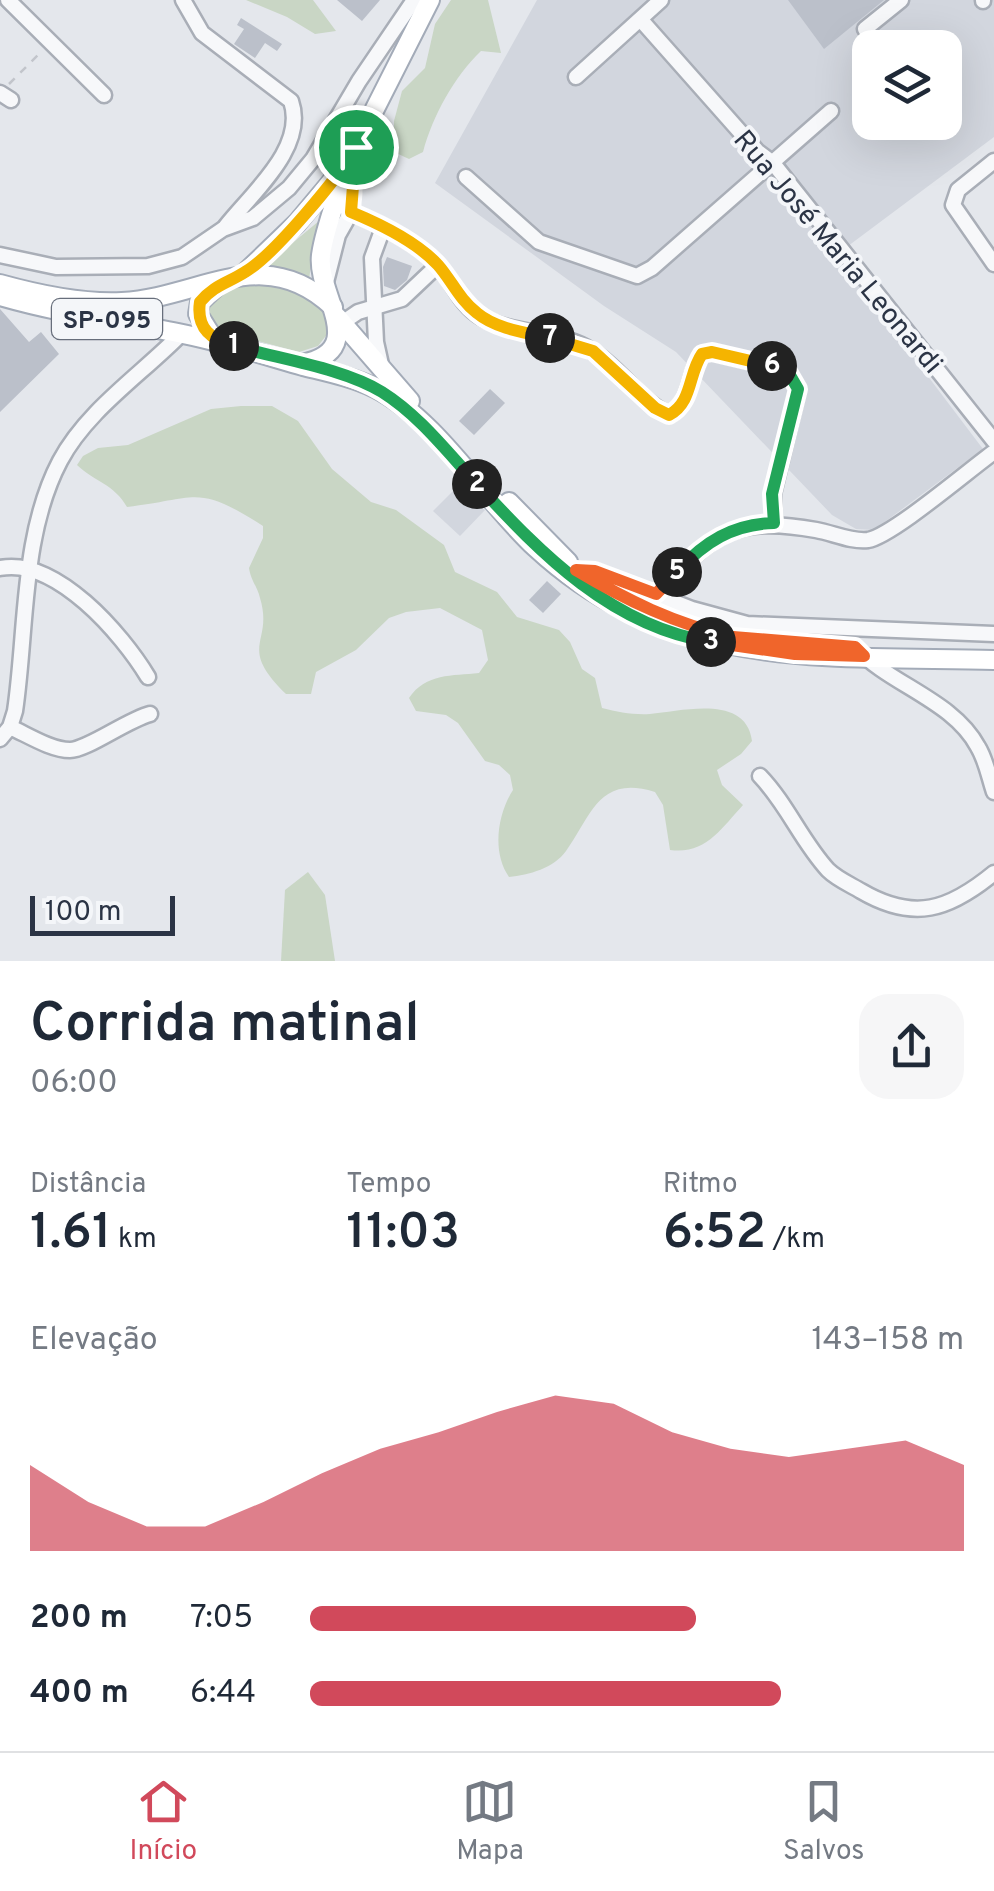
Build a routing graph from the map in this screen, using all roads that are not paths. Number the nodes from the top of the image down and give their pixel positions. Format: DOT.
graph roads {
  1 [pos="8,0"];
  2 [pos="182,0"];
  3 [pos="414,0"];
  4 [pos="430,0"];
  5 [pos="661,0"];
  6 [pos="901,0"];
  7 [pos="640,20"];
  8 [pos="865,30"];
  9 [pos="576,78"];
  10 [pos="104,95"];
  11 [pos="830,111"];
  12 [pos="352,155"];
  13 [pos="994,161"];
  14 [pos="773,163"];
  15 [pos="466,177"];
  16 [pos="351,212"];
  17 [pos="382,228"];
  18 [pos="223,230"];
  19 [pos="0,255"];
  20 [pos="994,264"];
  21 [pos="438,265"];
  22 [pos="236,275"];
  23 [pos="0,284"];
  24 [pos="324,287"];
  25 [pos="0,296"];
  26 [pos="374,307"];
  27 [pos="337,315"];
  28 [pos="182,334"];
  29 [pos="214,341"];
  30 [pos="298,364"];
  31 [pos="389,379"];
  32 [pos="994,441"];
  33 [pos="994,452"];
  34 [pos="774,523"];
  35 [pos="0,568"];
  36 [pos="31,568"];
  37 [pos="576,570"];
  38 [pos="656,594"];
  39 [pos="994,634"];
  40 [pos="994,651"];
  41 [pos="859,652"];
  42 [pos="891,658"];
  43 [pos="994,660"];
  44 [pos="148,677"];
  45 [pos="894,679"];
  46 [pos="150,714"];
  47 [pos="10,727"];
  48 [pos="0,739"];
  49 [pos="760,776"];
  50 [pos="994,792"];
  51 [pos="994,873"];
  1 -- 10 [label="street"];
  2 -- 18 [label="street"];
  3 -- 18 [label="street"];
  4 -- 12 [label="main road"];
  5 -- 7 [label="street"];
  6 -- 8 [label="street"];
  7 -- 9 [label="street"];
  7 -- 14 [label="street, Rua José Maria Leonardi"];
  11 -- 14 [label="street"];
  12 -- 16 [label="street"];
  12 -- 22 [label="main road"];
  12 -- 24 [label="main road"];
  13 -- 20 [label="street"];
  14 -- 15 [label="street"];
  14 -- 32 [label="street, Rua José Maria Leonardi"];
  16 -- 17 [label="street"];
  16 -- 24 [label="street"];
  17 -- 21 [label="street"];
  17 -- 26 [label="street"];
  18 -- 19 [label="street"];
  21 -- 26 [label="street"];
  21 -- 34 [label="street"];
  22 -- 23 [label="main road, SP-095"];
  22 -- 27 [label="main road, SP-095"];
  22 -- 29 [label="main road"];
  24 -- 27 [label="main road"];
  25 -- 28 [label="main road, SP-095"];
  26 -- 27 [label="street"];
  26 -- 31 [label="street"];
  27 -- 30 [label="main road"];
  27 -- 31 [label="main road, SP-095"];
  28 -- 29 [label="main road, SP-095"];
  28 -- 36 [label="street"];
  29 -- 30 [label="main road, SP-095"];
  30 -- 41 [label="main road, SP-095"];
  31 -- 37 [label="main road, SP-095"];
  33 -- 34 [label="street"];
  34 -- 38 [label="street"];
  35 -- 36 [label="street"];
  36 -- 44 [label="street"];
  36 -- 47 [label="street"];
  37 -- 38 [label="street"];
  37 -- 41 [label="main road, SP-095"];
  38 -- 39 [label="street"];
  40 -- 41 [label="main road, SP-095"];
  41 -- 42 [label="main road, SP-095"];
  41 -- 45 [label="street"];
  42 -- 43 [label="main road, SP-095"];
  42 -- 45 [label="street"];
  45 -- 50 [label="street"];
  46 -- 47 [label="street"];
  47 -- 48 [label="street"];
  49 -- 51 [label="street"];
}
